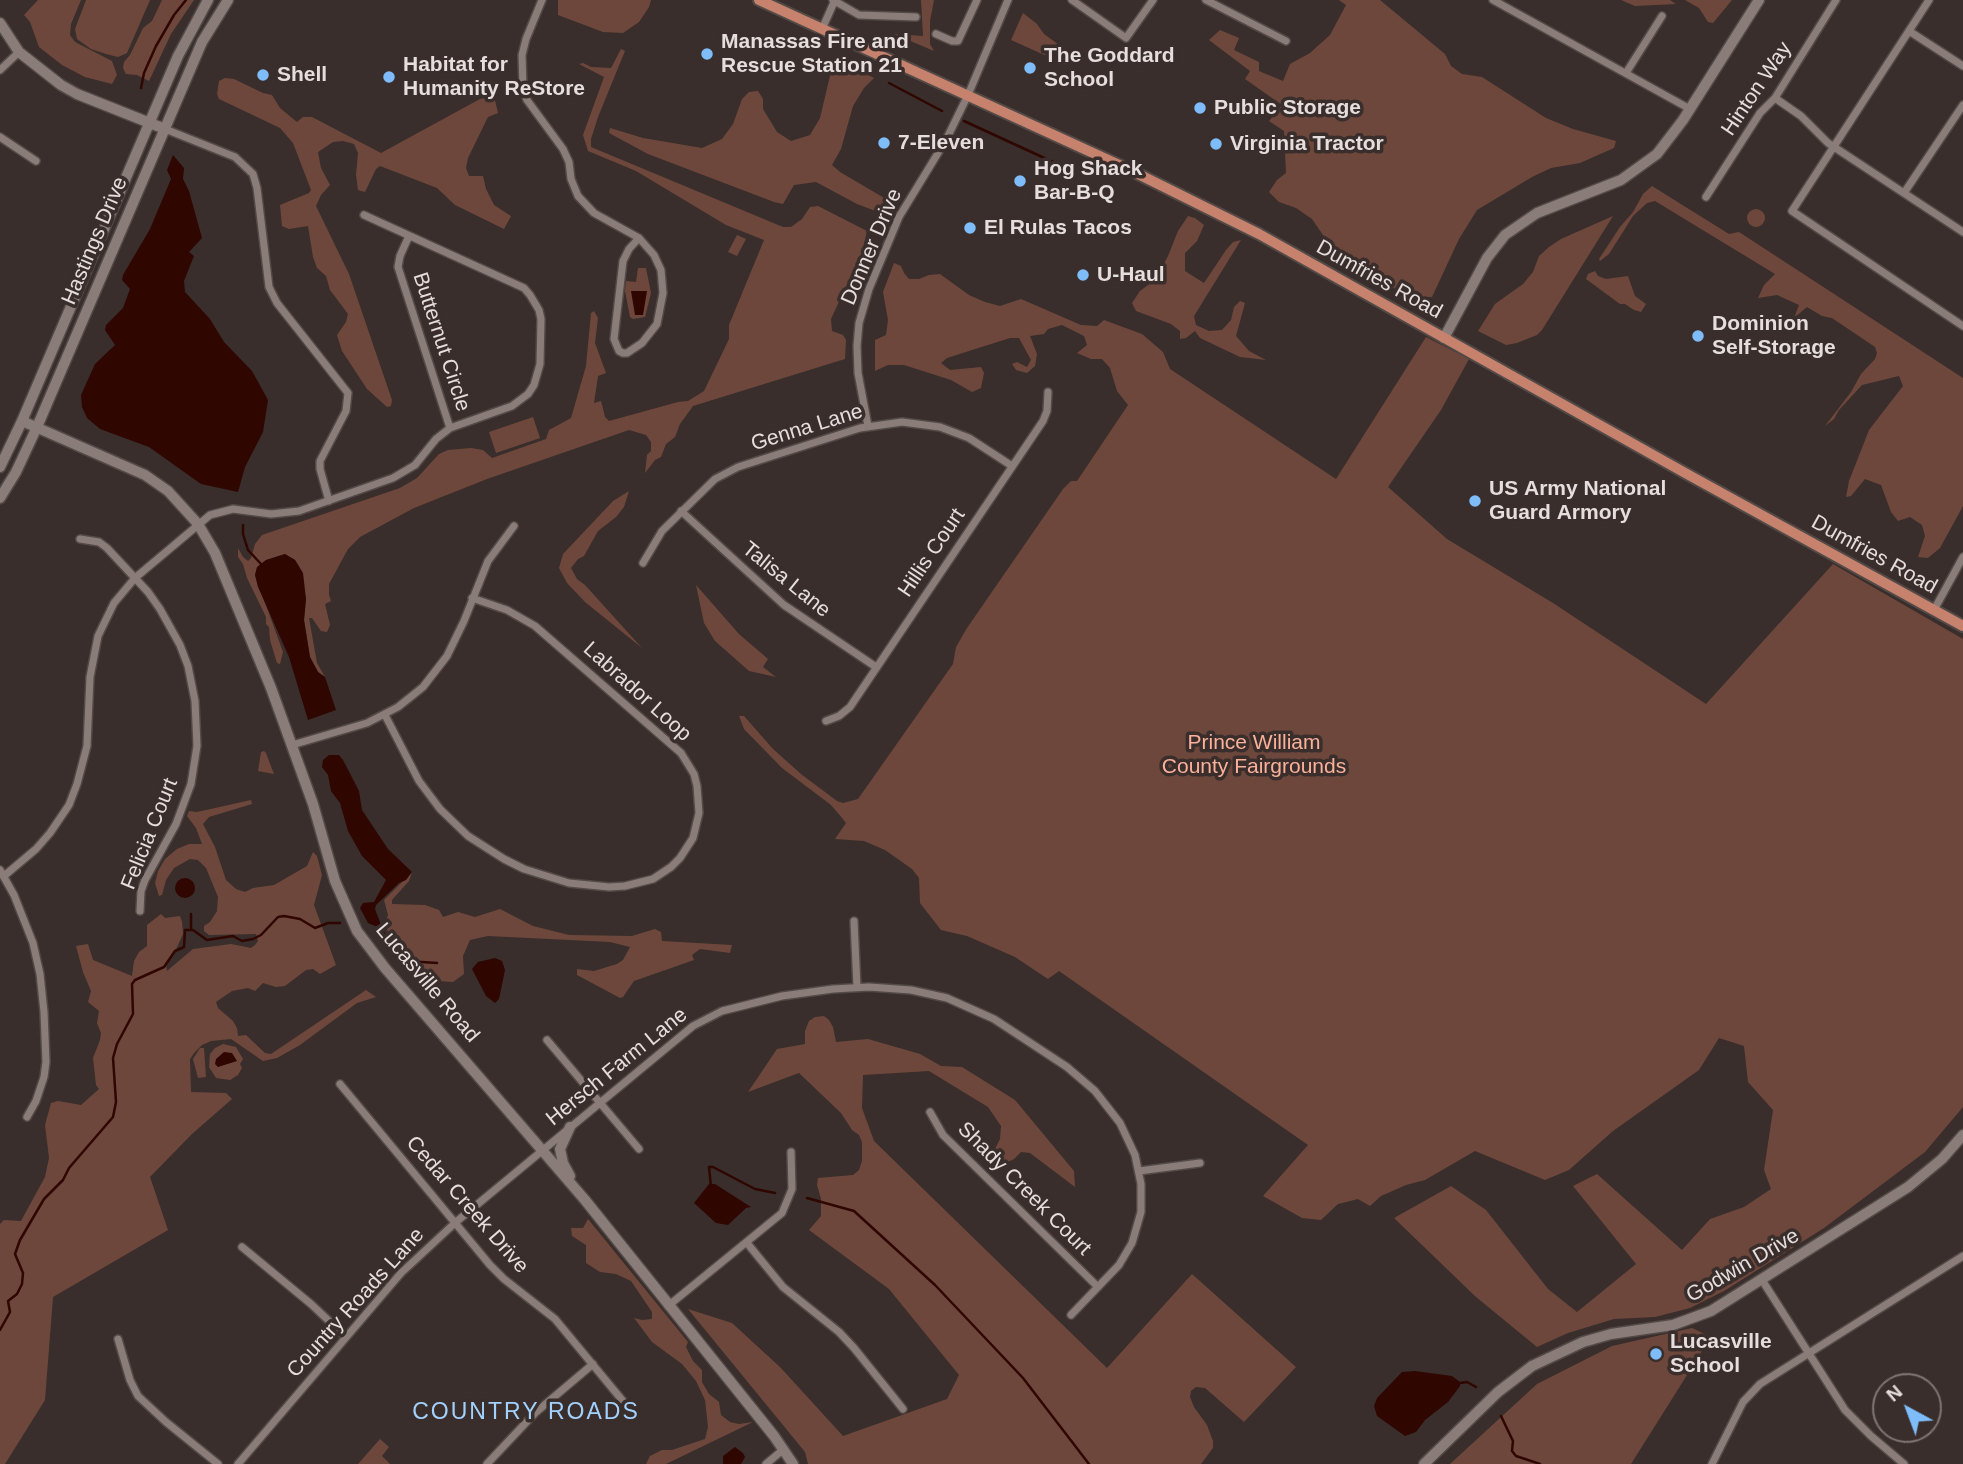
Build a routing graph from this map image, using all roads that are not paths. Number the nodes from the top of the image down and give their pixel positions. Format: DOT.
graph roads {
  1 [pos="208,0"];
  2 [pos="228,0"];
  3 [pos="542,0"];
  4 [pos="759,0"];
  5 [pos="834,0"];
  6 [pos="977,0"];
  7 [pos="1008,0"];
  8 [pos="1072,0"];
  9 [pos="1153,0"];
  10 [pos="1206,0"];
  11 [pos="1493,0"];
  12 [pos="1759,0"];
  13 [pos="1836,0"];
  14 [pos="1930,0"];
  15 [pos="1662,16"];
  16 [pos="916,17"];
  17 [pos="0,23"];
  18 [pos="822,29"];
  19 [pos="1909,31"];
  20 [pos="936,34"];
  21 [pos="1286,41"];
  22 [pos="19,52"];
  23 [pos="1963,66"];
  24 [pos="0,69"];
  25 [pos="1626,73"];
  26 [pos="968,95"];
  27 [pos="1775,98"];
  28 [pos="1963,105"];
  29 [pos="1690,109"];
  30 [pos="149,123"];
  31 [pos="164,129"];
  32 [pos="0,137"];
  33 [pos="1834,147"];
  34 [pos="36,160"];
  35 [pos="1904,193"];
  36 [pos="1706,197"];
  37 [pos="364,215"];
  38 [pos="1963,232"];
  39 [pos="409,236"];
  40 [pos="639,238"];
  41 [pos="1963,326"];
  42 [pos="1444,338"];
  43 [pos="1048,392"];
  44 [pos="22,421"];
  45 [pos="868,426"];
  46 [pos="37,427"];
  47 [pos="450,428"];
  48 [pos="1012,466"];
  49 [pos="0,467"];
  50 [pos="0,498"];
  51 [pos="329,501"];
  52 [pos="681,510"];
  53 [pos="198,524"];
  54 [pos="514,526"];
  55 [pos="80,539"];
  56 [pos="1963,557"];
  57 [pos="643,563"];
  58 [pos="135,578"];
  59 [pos="472,598"];
  60 [pos="1934,610"];
  61 [pos="1963,626"];
  62 [pos="876,667"];
  63 [pos="385,715"];
  64 [pos="826,721"];
  65 [pos="292,745"];
  66 [pos="2,873"];
  67 [pos="140,911"];
  68 [pos="855,921"];
  69 [pos="858,987"];
  70 [pos="547,1040"];
  71 [pos="340,1084"];
  72 [pos="599,1103"];
  73 [pos="930,1112"];
  74 [pos="27,1117"];
  75 [pos="570,1127"];
  76 [pos="1963,1135"];
  77 [pos="639,1149"];
  78 [pos="542,1150"];
  79 [pos="791,1152"];
  80 [pos="1200,1163"];
  81 [pos="1139,1171"];
  82 [pos="585,1200"];
  83 [pos="456,1222"];
  84 [pos="747,1243"];
  85 [pos="242,1247"];
  86 [pos="1963,1256"];
  87 [pos="1762,1280"];
  88 [pos="1098,1287"];
  89 [pos="668,1306"];
  90 [pos="1071,1315"];
  91 [pos="346,1337"];
  92 [pos="118,1339"];
  93 [pos="1808,1354"];
  94 [pos="593,1364"];
  95 [pos="627,1406"];
  96 [pos="903,1409"];
  97 [pos="784,1449"];
  98 [pos="218,1464"];
  99 [pos="238,1464"];
  100 [pos="487,1464"];
  101 [pos="766,1464"];
  102 [pos="793,1464"];
  103 [pos="1424,1464"];
  104 [pos="1713,1464"];
  105 [pos="1904,1464"];
  1 -- 30 [label="street, Hastings Drive"];
  2 -- 31 [label="street, Hastings Drive"];
  3 -- 40 [label="street"];
  4 -- 18 [label="main road, Dumfries Road"];
  5 -- 16 [label="street"];
  5 -- 18 [label="street"];
  6 -- 20 [label="street"];
  7 -- 26 [label="street, Donner Drive"];
  8 -- 9 [label="street"];
  10 -- 21 [label="street"];
  11 -- 25 [label="street"];
  12 -- 29 [label="street"];
  13 -- 27 [label="street, Hinton Way"];
  14 -- 19 [label="street"];
  15 -- 25 [label="street"];
  17 -- 22 [label="street"];
  18 -- 26 [label="main road, Dumfries Road"];
  19 -- 23 [label="street"];
  19 -- 33 [label="street"];
  22 -- 24 [label="street"];
  22 -- 30 [label="street"];
  25 -- 29 [label="street"];
  26 -- 42 [label="main road, Dumfries Road"];
  26 -- 45 [label="street, Donner Drive"];
  27 -- 33 [label="street"];
  27 -- 36 [label="street, Hinton Way"];
  28 -- 35 [label="street"];
  29 -- 42 [label="street"];
  30 -- 31 [label="street"];
  30 -- 44 [label="street, Hastings Drive"];
  31 -- 46 [label="street, Hastings Drive"];
  31 -- 51 [label="street"];
  32 -- 34 [label="street"];
  33 -- 35 [label="street"];
  33 -- 41 [label="street"];
  35 -- 38 [label="street"];
  37 -- 39 [label="street, Butternut Circle"];
  39 -- 47 [label="street, Butternut Circle"];
  39 -- 47 [label="street, Butternut Circle"];
  40 -- 40 [label="street"];
  42 -- 60 [label="main road, Dumfries Road"];
  43 -- 48 [label="street, Hillis Court"];
  44 -- 46 [label="street, Lucasville Road"];
  44 -- 49 [label="street, Hastings Drive"];
  45 -- 48 [label="street, Genna Lane"];
  45 -- 52 [label="street, Genna Lane"];
  46 -- 50 [label="street, Hastings Drive"];
  46 -- 53 [label="street, Lucasville Road"];
  47 -- 51 [label="street"];
  48 -- 62 [label="street, Hillis Court"];
  51 -- 53 [label="street"];
  52 -- 57 [label="street, Genna Lane"];
  52 -- 62 [label="street, Talisa Lane"];
  53 -- 58 [label="street"];
  53 -- 65 [label="street, Lucasville Road"];
  54 -- 59 [label="street"];
  55 -- 58 [label="street, Felicia Court"];
  56 -- 60 [label="street"];
  58 -- 66 [label="street"];
  58 -- 67 [label="street, Felicia Court"];
  59 -- 63 [label="street"];
  59 -- 63 [label="street, Labrador Loop"];
  60 -- 61 [label="main road, Dumfries Road"];
  62 -- 64 [label="street, Hillis Court"];
  63 -- 65 [label="street"];
  65 -- 78 [label="street, Lucasville Road"];
  66 -- 74 [label="street"];
  68 -- 69 [label="street"];
  69 -- 72 [label="street, Hersch Farm Lane"];
  69 -- 81 [label="street, Hersch Farm Lane"];
  70 -- 72 [label="street"];
  71 -- 83 [label="street, Cedar Creek Drive"];
  72 -- 75 [label="street, Hersch Farm Lane"];
  72 -- 77 [label="street"];
  73 -- 88 [label="street, Shady Creek Court"];
  75 -- 78 [label="street, Hersch Farm Lane"];
  75 -- 82 [label="street"];
  76 -- 87 [label="street, Godwin Drive"];
  78 -- 82 [label="street, Lucasville Road"];
  78 -- 83 [label="street, Country Roads Lane"];
  79 -- 84 [label="street"];
  80 -- 81 [label="street"];
  81 -- 88 [label="street, Hersch Farm Lane"];
  82 -- 89 [label="street, Lucasville Road"];
  83 -- 91 [label="street, Country Roads Lane"];
  83 -- 94 [label="street, Cedar Creek Drive"];
  84 -- 89 [label="street"];
  84 -- 96 [label="street"];
  85 -- 91 [label="street"];
  86 -- 93 [label="street"];
  87 -- 93 [label="street"];
  87 -- 103 [label="street, Godwin Drive"];
  88 -- 90 [label="street, Hersch Farm Lane"];
  89 -- 97 [label="street, Lucasville Road"];
  91 -- 99 [label="street, Country Roads Lane"];
  92 -- 98 [label="street"];
  93 -- 104 [label="street"];
  93 -- 105 [label="street"];
  94 -- 95 [label="street, Cedar Creek Drive"];
  94 -- 100 [label="street"];
  97 -- 101 [label="street"];
  97 -- 102 [label="street, Lucasville Road"];
}
